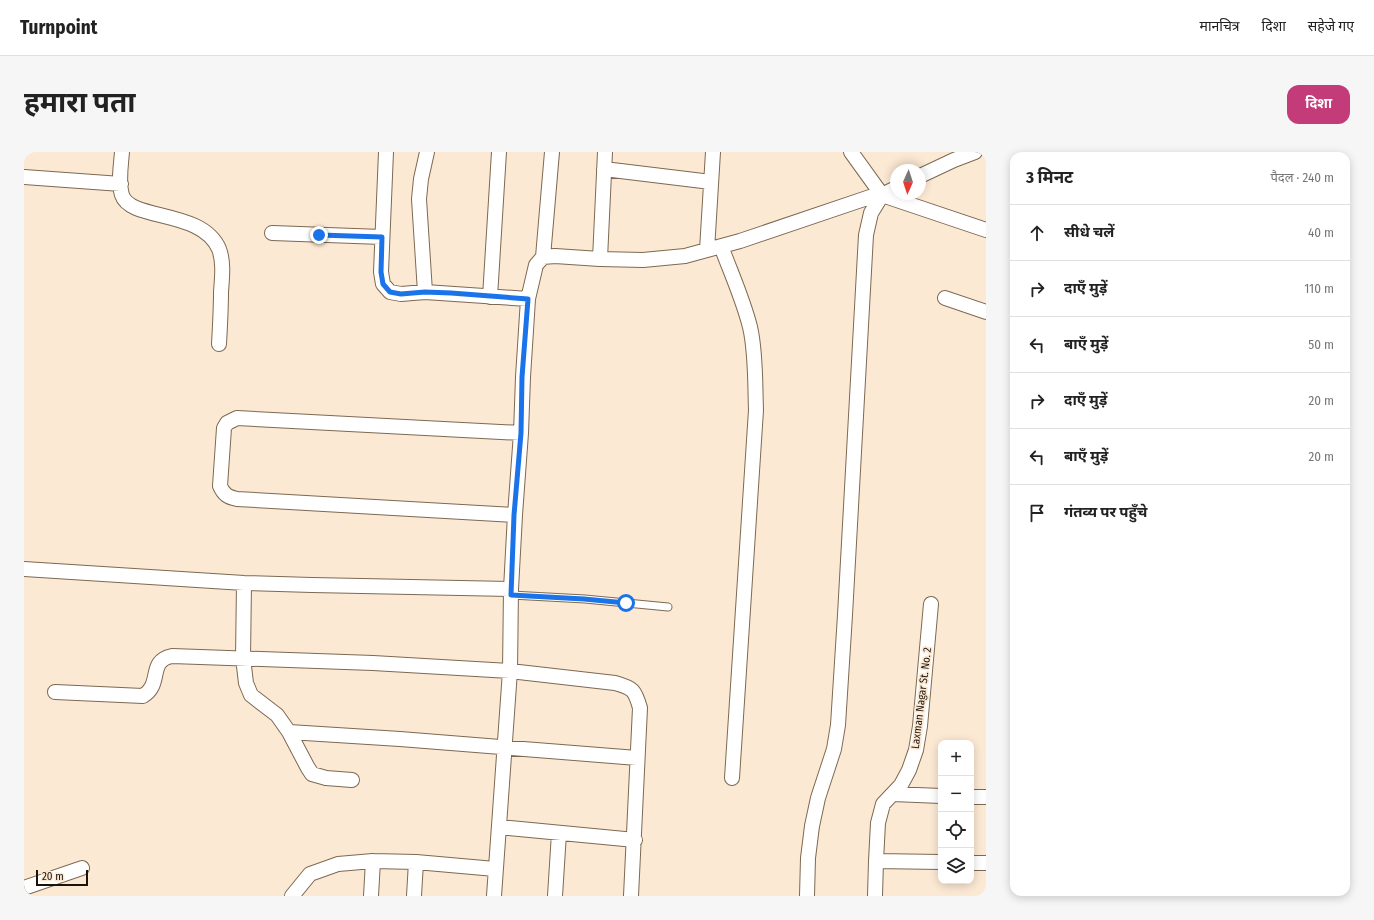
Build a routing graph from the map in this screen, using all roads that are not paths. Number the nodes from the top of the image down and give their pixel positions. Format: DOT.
graph roads {
  1 [pos="122,152"];
  2 [pos="386,152"];
  3 [pos="428,152"];
  4 [pos="499,152"];
  5 [pos="552,152"];
  6 [pos="605,152"];
  7 [pos="713,152"];
  8 [pos="851,152"];
  9 [pos="975,152"];
  10 [pos="604,169"];
  11 [pos="926,173"];
  12 [pos="24,177"];
  13 [pos="711,182"];
  14 [pos="121,184"];
  15 [pos="890,191"];
  16 [pos="882,195"];
  17 [pos="986,230"];
  18 [pos="272,233"];
  19 [pos="382,237"];
  20 [pos="721,246"];
  21 [pos="707,250"];
  22 [pos="543,257"];
  23 [pos="600,259"];
  24 [pos="425,292"];
  25 [pos="490,296"];
  26 [pos="946,298"];
  27 [pos="528,299"];
  28 [pos="986,312"];
  29 [pos="219,344"];
  30 [pos="521,433"];
  31 [pos="514,515"];
  32 [pos="24,569"];
  33 [pos="244,583"];
  34 [pos="511,592"];
  35 [pos="931,604"];
  36 [pos="668,607"];
  37 [pos="243,658"];
  38 [pos="510,671"];
  39 [pos="55,692"];
  40 [pos="289,732"];
  41 [pos="505,748"];
  42 [pos="637,758"];
  43 [pos="732,778"];
  44 [pos="352,780"];
  45 [pos="893,794"];
  46 [pos="938,796"];
  47 [pos="974,797"];
  48 [pos="986,797"];
  49 [pos="499,827"];
  50 [pos="559,833"];
  51 [pos="635,840"];
  52 [pos="876,860"];
  53 [pos="373,861"];
  54 [pos="416,862"];
  55 [pos="938,862"];
  56 [pos="974,863"];
  57 [pos="986,863"];
  58 [pos="82,868"];
  59 [pos="496,869"];
  60 [pos="24,888"];
  61 [pos="292,896"];
  62 [pos="370,896"];
  63 [pos="414,896"];
  64 [pos="494,896"];
  65 [pos="555,896"];
  66 [pos="631,896"];
  67 [pos="807,896"];
  68 [pos="875,896"];
  1 -- 14 [label="street"];
  2 -- 19 [label="street"];
  3 -- 24 [label="street"];
  4 -- 25 [label="street"];
  5 -- 22 [label="street"];
  6 -- 10 [label="street"];
  7 -- 13 [label="street"];
  8 -- 16 [label="street"];
  9 -- 11 [label="street"];
  10 -- 13 [label="street"];
  10 -- 23 [label="street"];
  12 -- 14 [label="street"];
  13 -- 21 [label="street"];
  14 -- 29 [label="street"];
  15 -- 16 [label="street"];
  16 -- 17 [label="street"];
  16 -- 20 [label="street"];
  16 -- 67 [label="street"];
  18 -- 19 [label="street"];
  19 -- 24 [label="street"];
  20 -- 21 [label="street"];
  20 -- 43 [label="street"];
  21 -- 23 [label="street"];
  22 -- 23 [label="street"];
  22 -- 27 [label="street"];
  24 -- 25 [label="street"];
  25 -- 27 [label="street"];
  26 -- 28 [label="street"];
  27 -- 30 [label="street"];
  30 -- 31 [label="street"];
  30 -- 31 [label="street"];
  31 -- 34 [label="street"];
  32 -- 33 [label="street"];
  33 -- 34 [label="street"];
  33 -- 37 [label="street"];
  34 -- 36 [label="lane"];
  34 -- 38 [label="street"];
  35 -- 45 [label="street, Laxman Nagar St. No. 2"];
  37 -- 38 [label="street"];
  37 -- 39 [label="street"];
  37 -- 40 [label="street"];
  38 -- 41 [label="street"];
  38 -- 42 [label="street"];
  40 -- 41 [label="street"];
  40 -- 44 [label="street"];
  41 -- 42 [label="street"];
  41 -- 49 [label="street"];
  42 -- 51 [label="street"];
  45 -- 46 [label="street"];
  45 -- 52 [label="street, Laxman Nagar St. No. 2"];
  47 -- 48 [label="street"];
  49 -- 50 [label="street"];
  49 -- 59 [label="street"];
  50 -- 51 [label="street"];
  50 -- 65 [label="street"];
  51 -- 66 [label="street"];
  52 -- 55 [label="street"];
  52 -- 68 [label="street, Laxman Nagar St. No. 2"];
  53 -- 54 [label="street"];
  53 -- 61 [label="street"];
  53 -- 62 [label="street"];
  54 -- 59 [label="street"];
  54 -- 63 [label="street"];
  56 -- 57 [label="street"];
  58 -- 60 [label="street"];
  59 -- 64 [label="street"];
}
